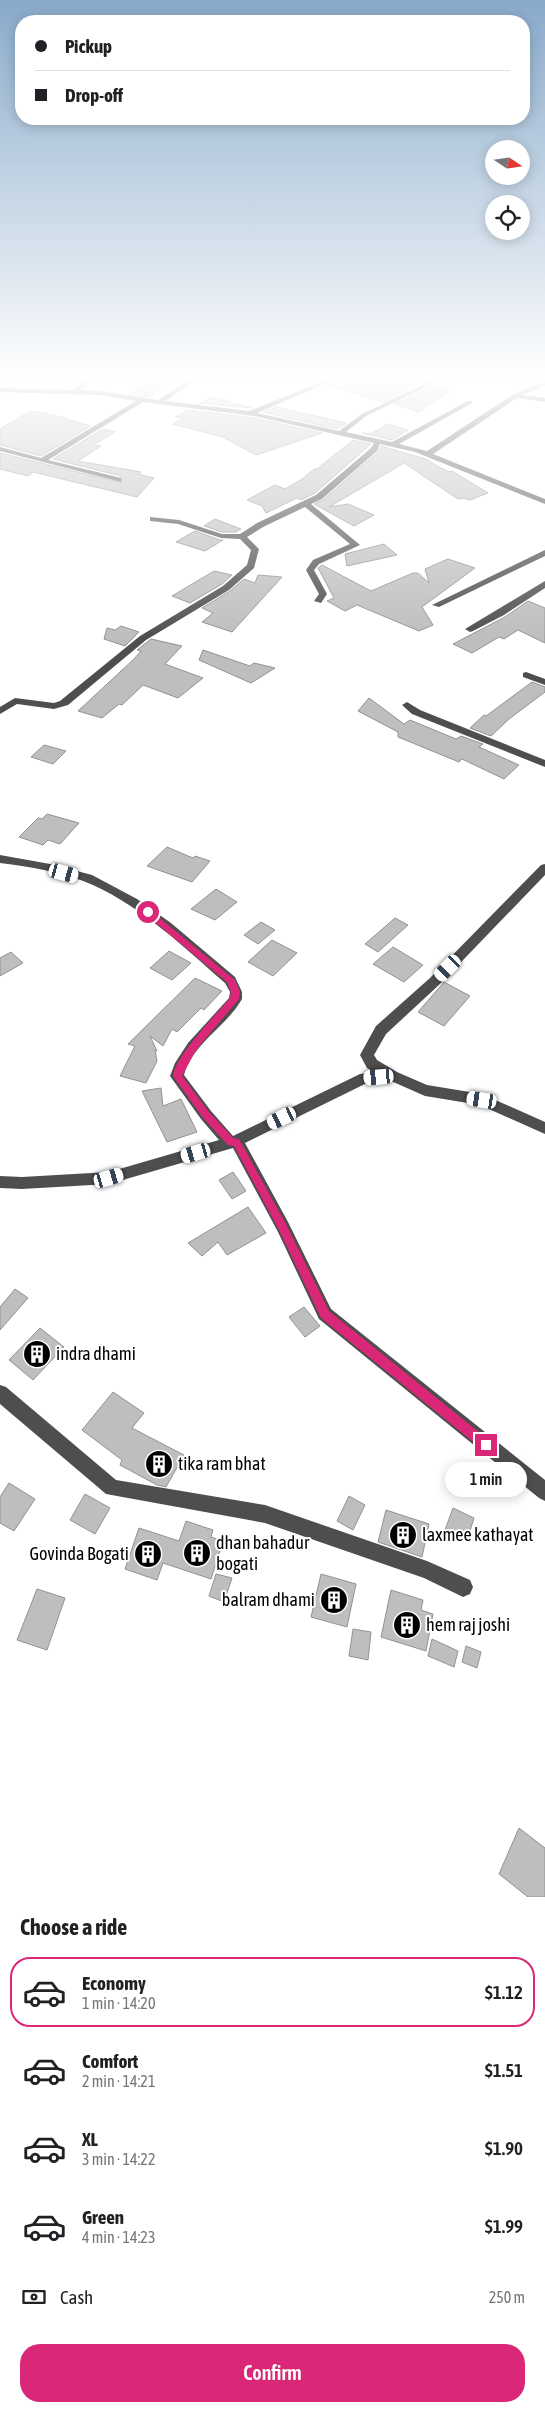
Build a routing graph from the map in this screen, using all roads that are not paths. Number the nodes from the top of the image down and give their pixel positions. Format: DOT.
graph roads {
  1 [pos="48,463"];
  2 [pos="358,463"];
  3 [pos="449,463"];
  4 [pos="118,480"];
  5 [pos="545,502"];
  6 [pos="306,504"];
  7 [pos="153,519"];
  8 [pos="242,537"];
  9 [pos="545,553"];
  10 [pos="545,584"];
  11 [pos="318,601"];
  12 [pos="436,604"];
  13 [pos="470,629"];
  14 [pos="526,675"];
  15 [pos="545,682"];
  16 [pos="407,705"];
  17 [pos="0,711"];
  18 [pos="545,764"];
  19 [pos="0,859"];
  20 [pos="545,868"];
  21 [pos="392,1076"];
  22 [pos="545,1128"];
  23 [pos="234,1142"];
  24 [pos="0,1182"];
  25 [pos="0,1393"];
  26 [pos="545,1492"];
  27 [pos="463,1587"];
  1 -- 4 [label="street"];
  2 -- 6 [label="street"];
  3 -- 5 [label="street"];
  6 -- 8 [label="street"];
  6 -- 11 [label="street"];
  7 -- 8 [label="street"];
  8 -- 17 [label="street"];
  9 -- 12 [label="street"];
  10 -- 13 [label="street"];
  14 -- 15 [label="street"];
  16 -- 18 [label="street"];
  19 -- 23 [label="street"];
  20 -- 21 [label="street"];
  21 -- 22 [label="street"];
  21 -- 23 [label="street"];
  23 -- 24 [label="street"];
  23 -- 26 [label="street"];
  25 -- 27 [label="street"];
}
